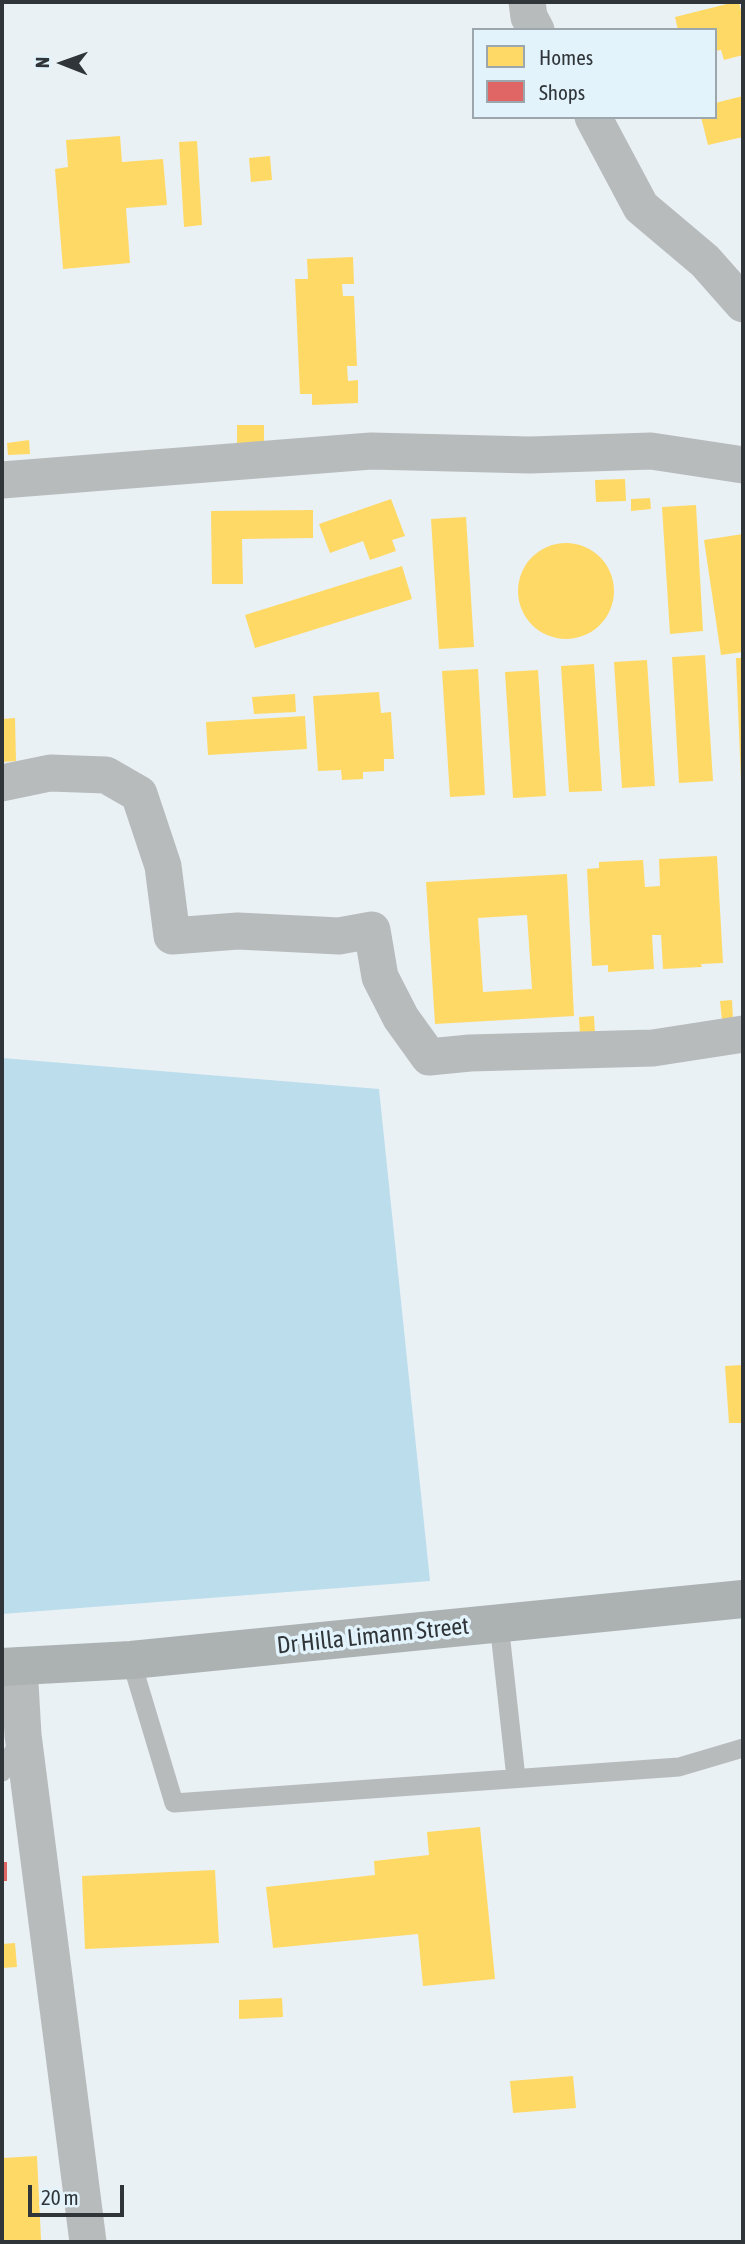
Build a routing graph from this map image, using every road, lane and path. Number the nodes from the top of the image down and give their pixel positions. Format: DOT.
graph roads {
  1 [pos="527,2"];
  2 [pos="535,28"];
  3 [pos="594,119"];
  4 [pos="743,304"];
  5 [pos="743,465"];
  6 [pos="2,480"];
  7 [pos="2,783"];
  8 [pos="743,1034"];
  9 [pos="743,1599"];
  10 [pos="499,1623"];
  11 [pos="131,1660"];
  12 [pos="10,1666"];
  13 [pos="23,1735"];
  14 [pos="743,1748"];
  15 [pos="2,1772"];
  16 [pos="516,1779"];
  17 [pos="88,2242"];
  1 -- 2 [label="street"];
  3 -- 4 [label="street"];
  5 -- 6 [label="street"];
  7 -- 8 [label="street"];
  9 -- 10 [label="highway, Dr Hilla Limann Street"];
  10 -- 11 [label="highway, Dr Hilla Limann Street"];
  10 -- 16 [label="lane"];
  11 -- 12 [label="highway, Dr Hilla Limann Street"];
  11 -- 16 [label="lane"];
  12 -- 13 [label="street"];
  13 -- 15 [label="lane"];
  13 -- 17 [label="street"];
  14 -- 16 [label="lane"];
}
